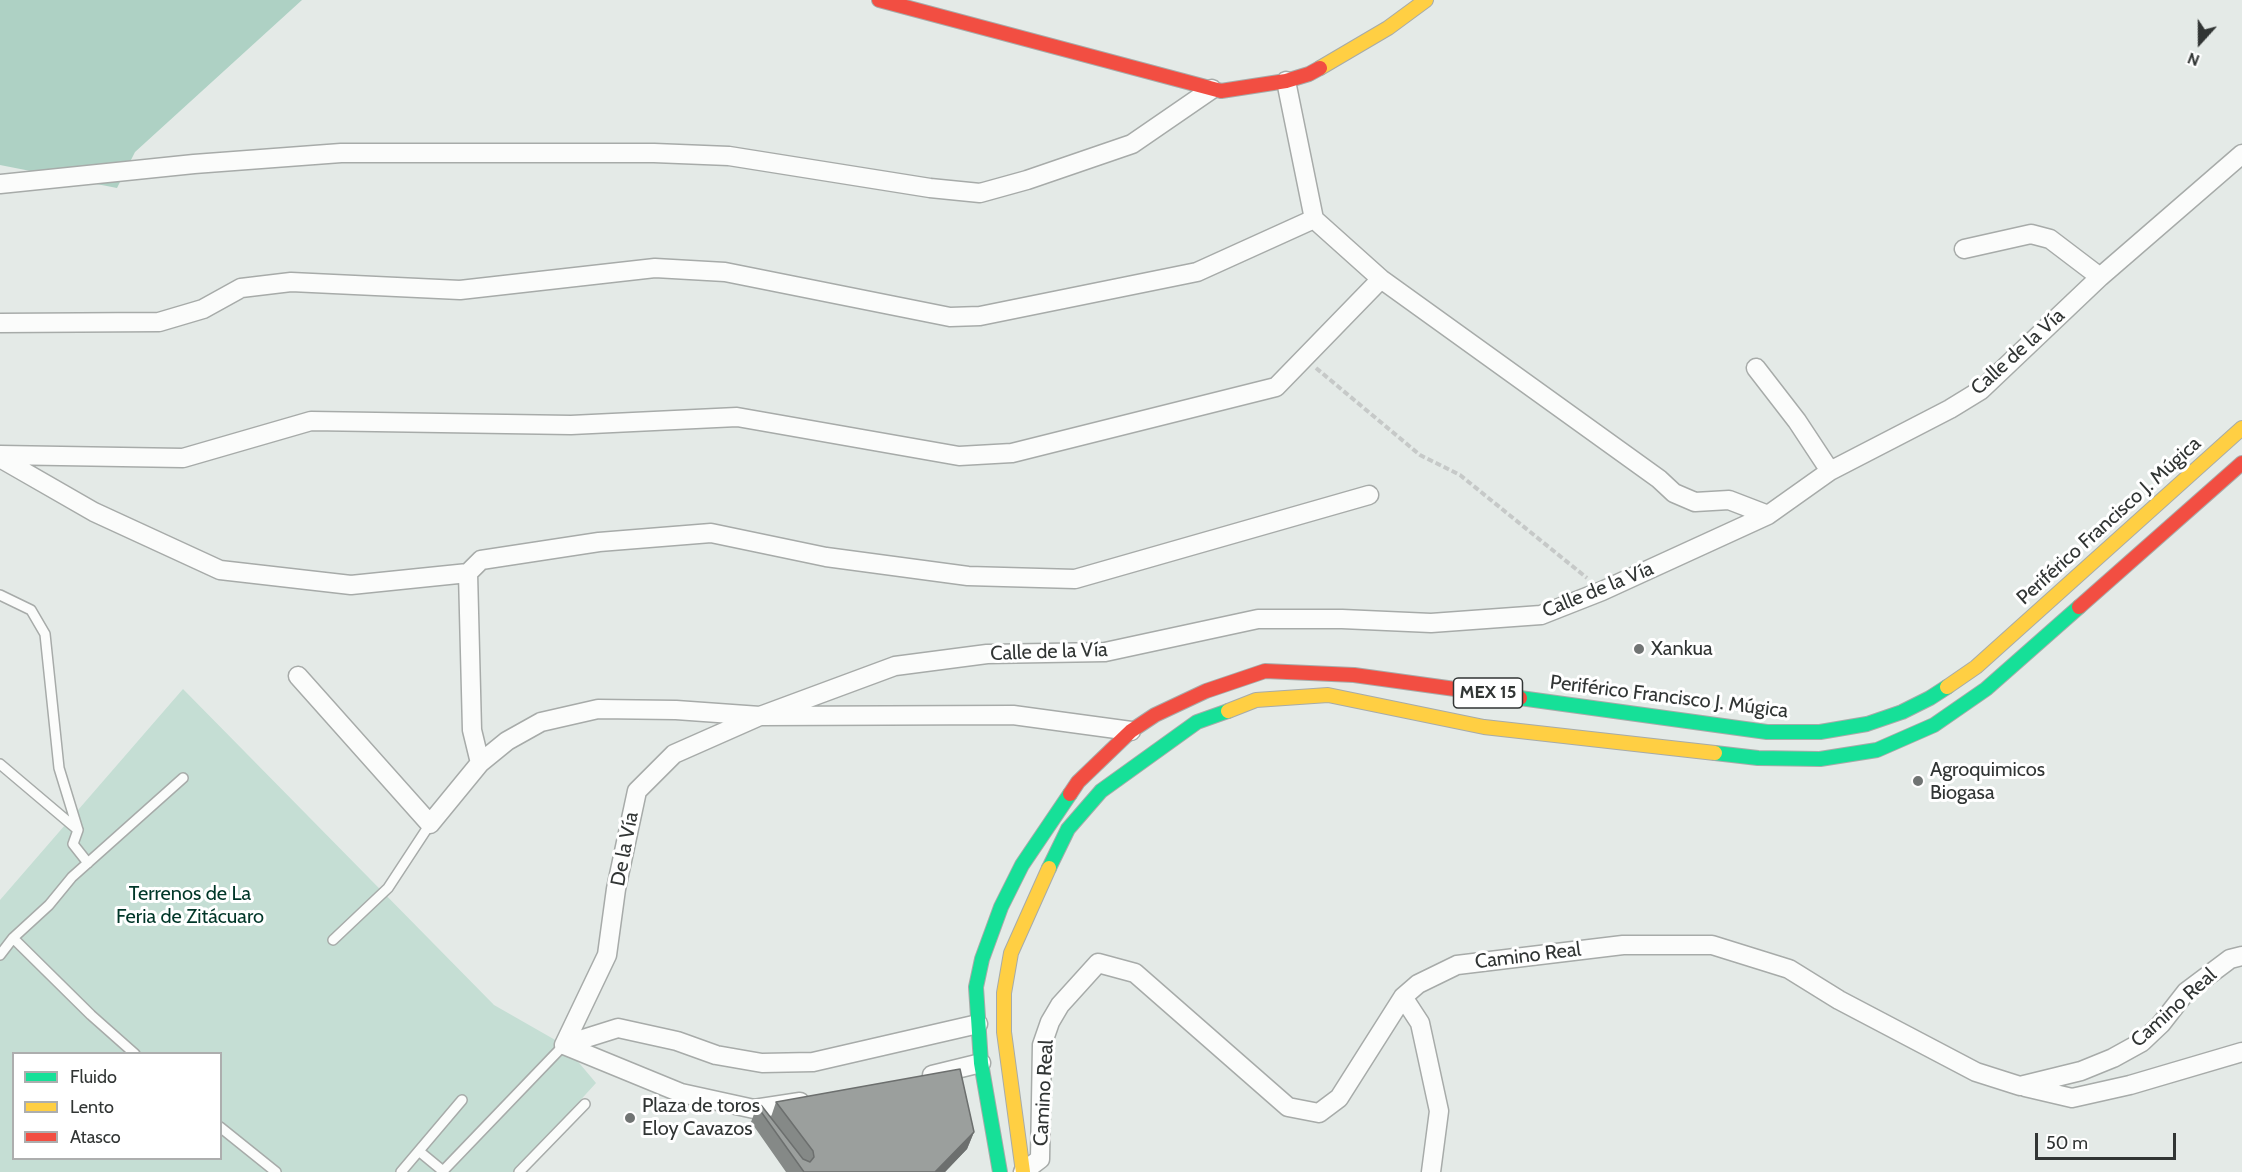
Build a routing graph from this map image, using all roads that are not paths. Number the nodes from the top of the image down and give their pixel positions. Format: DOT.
graph roads {
  1 [pos="879,0"];
  2 [pos="1426,0"];
  3 [pos="1286,81"];
  4 [pos="1212,89"];
  5 [pos="2242,154"];
  6 [pos="0,184"];
  7 [pos="1314,219"];
  8 [pos="1964,249"];
  9 [pos="2100,277"];
  10 [pos="1381,279"];
  11 [pos="0,323"];
  12 [pos="1756,368"];
  13 [pos="2242,428"];
  14 [pos="0,456"];
  15 [pos="2242,462"];
  16 [pos="1830,471"];
  17 [pos="1369,495"];
  18 [pos="1768,515"];
  19 [pos="468,573"];
  20 [pos="0,595"];
  21 [pos="298,676"];
  22 [pos="760,716"];
  23 [pos="1131,731"];
  24 [pos="480,763"];
  25 [pos="0,764"];
  26 [pos="183,777"];
  27 [pos="430,824"];
  28 [pos="78,830"];
  29 [pos="88,863"];
  30 [pos="13,938"];
  31 [pos="333,940"];
  32 [pos="0,955"];
  33 [pos="2242,956"];
  34 [pos="1403,997"];
  35 [pos="978,1024"];
  36 [pos="564,1045"];
  37 [pos="134,1052"];
  38 [pos="2242,1052"];
  39 [pos="981,1062"];
  40 [pos="911,1079"];
  41 [pos="2020,1086"];
  42 [pos="818,1099"];
  43 [pos="462,1100"];
  44 [pos="585,1104"];
  45 [pos="222,1129"];
  46 [pos="420,1152"];
  47 [pos="276,1172"];
  48 [pos="401,1172"];
  49 [pos="443,1172"];
  50 [pos="519,1172"];
  51 [pos="1000,1172"];
  52 [pos="1023,1172"];
  53 [pos="1431,1172"];
  1 -- 4 [label="main road"];
  2 -- 3 [label="main road"];
  3 -- 4 [label="main road"];
  3 -- 7 [label="street"];
  4 -- 6 [label="street"];
  5 -- 9 [label="street, Calle de la Vía"];
  7 -- 10 [label="street"];
  7 -- 11 [label="street"];
  8 -- 9 [label="street"];
  9 -- 16 [label="street, Calle de la Vía"];
  10 -- 14 [label="street"];
  10 -- 18 [label="street"];
  12 -- 16 [label="street"];
  13 -- 23 [label="main road, Periférico Francisco J. Múgica / MEX 15"];
  14 -- 19 [label="street"];
  15 -- 52 [label="main road, MEX 15"];
  16 -- 18 [label="street, Calle de la Vía"];
  17 -- 19 [label="street"];
  18 -- 22 [label="street, Calle de la Vía"];
  19 -- 24 [label="street"];
  20 -- 28 [label="lane"];
  21 -- 27 [label="street"];
  22 -- 23 [label="street"];
  22 -- 24 [label="street"];
  22 -- 36 [label="street, De la Vía"];
  23 -- 35 [label="main road, Periférico Francisco J. Múgica / MEX 15"];
  24 -- 27 [label="street"];
  25 -- 28 [label="lane"];
  26 -- 29 [label="lane"];
  27 -- 31 [label="lane"];
  28 -- 29 [label="lane"];
  29 -- 30 [label="lane"];
  30 -- 32 [label="lane"];
  30 -- 37 [label="lane"];
  33 -- 41 [label="street, Camino Real"];
  34 -- 41 [label="street, Camino Real"];
  34 -- 52 [label="street, Camino Real"];
  34 -- 53 [label="street"];
  35 -- 36 [label="street"];
  35 -- 39 [label="main road, Periférico Francisco J. Múgica / MEX 15"];
  36 -- 42 [label="street"];
  36 -- 49 [label="lane"];
  38 -- 41 [label="street"];
  39 -- 40 [label="street"];
  39 -- 51 [label="main road, Periférico Francisco J. Múgica / MEX 15"];
  43 -- 46 [label="lane"];
  44 -- 50 [label="lane"];
  45 -- 47 [label="lane"];
  46 -- 48 [label="lane"];
  46 -- 49 [label="lane"];
}
